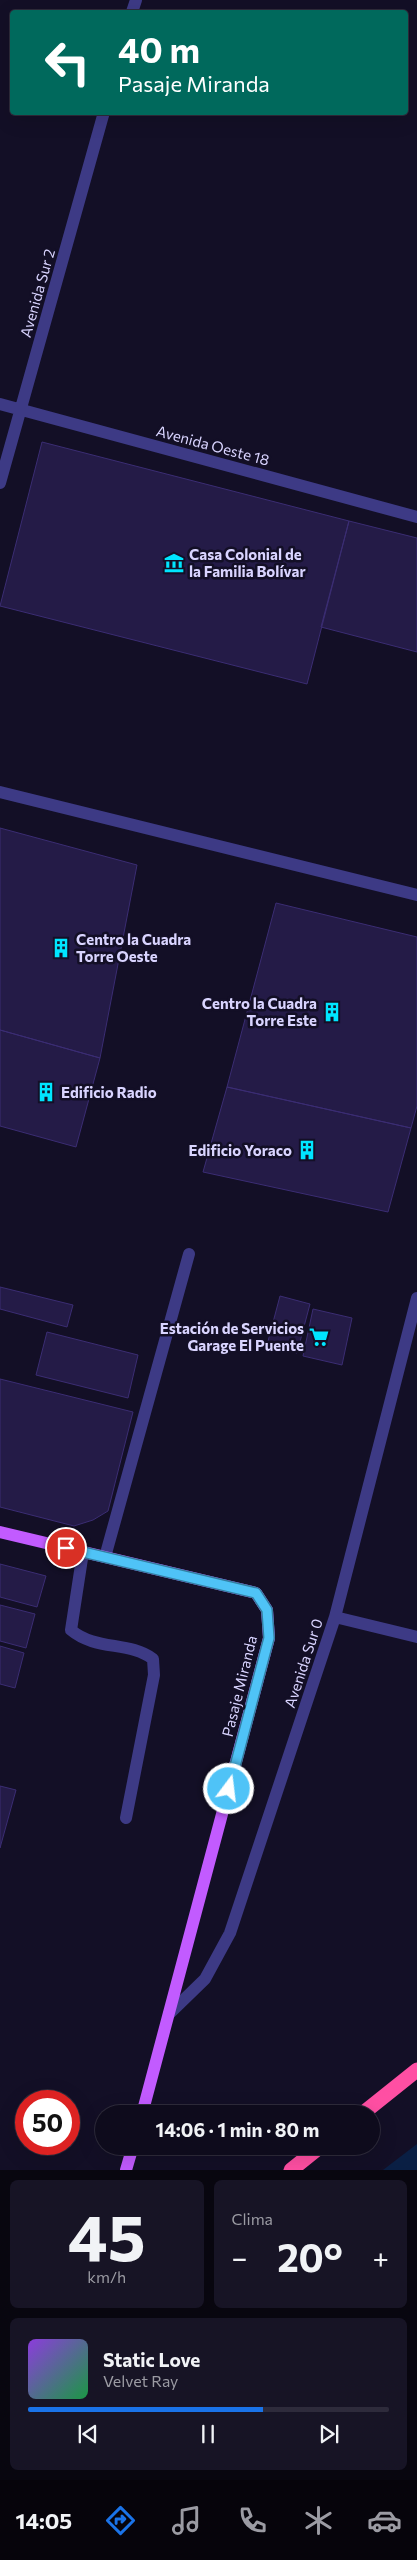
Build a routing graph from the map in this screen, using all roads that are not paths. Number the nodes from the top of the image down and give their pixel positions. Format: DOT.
graph roads {
  1 [pos="103,115"];
  2 [pos="0,404"];
  3 [pos="21,410"];
  4 [pos="0,483"];
  5 [pos="417,517"];
  6 [pos="0,792"];
  7 [pos="417,895"];
  8 [pos="189,1254"];
  9 [pos="417,1298"];
  10 [pos="0,1532"];
  11 [pos="83,1552"];
  12 [pos="105,1557"];
  13 [pos="335,1617"];
  14 [pos="417,1637"];
  15 [pos="126,1818"];
  16 [pos="169,2014"];
  17 [pos="417,2070"];
  18 [pos="144,2105"];
  19 [pos="373,2105"];
  20 [pos="130,2155"];
  21 [pos="310,2155"];
  22 [pos="126,2170"];
  23 [pos="291,2170"];
  1 -- 3 [label="street, Avenida Sur 2"];
  2 -- 3 [label="street, Avenida Oeste 18"];
  3 -- 4 [label="street, Avenida Sur 2"];
  3 -- 5 [label="street, Avenida Oeste 18"];
  6 -- 7 [label="street"];
  8 -- 12 [label="street"];
  9 -- 13 [label="street, Avenida Sur 0"];
  10 -- 11 [label="main road, Pasaje Miranda"];
  11 -- 12 [label="main road, Pasaje Miranda"];
  11 -- 15 [label="street"];
  12 -- 16 [label="main road, Pasaje Miranda"];
  13 -- 14 [label="street"];
  13 -- 16 [label="street, Avenida Sur 0"];
  16 -- 18 [label="main road, Pasaje Miranda"];
  17 -- 19 [label="highway"];
  20 -- 22 [label="main road"];
  21 -- 23 [label="highway"];
}
